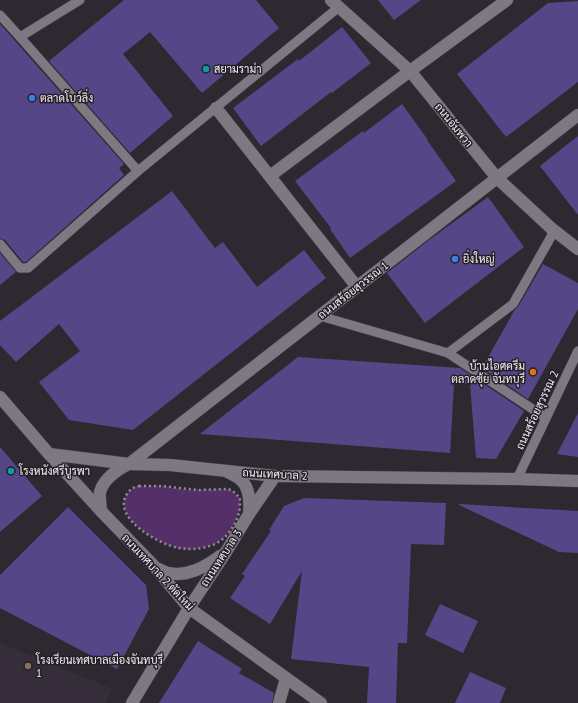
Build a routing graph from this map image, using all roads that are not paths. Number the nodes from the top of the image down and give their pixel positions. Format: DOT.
graph roads {
  1 [pos="80,0"];
  2 [pos="507,0"];
  3 [pos="335,3"];
  4 [pos="0,15"];
  5 [pos="20,37"];
  6 [pos="410,71"];
  7 [pos="216,108"];
  8 [pos="578,115"];
  9 [pos="138,171"];
  10 [pos="270,176"];
  11 [pos="497,178"];
  12 [pos="551,228"];
  13 [pos="0,244"];
  14 [pos="578,249"];
  15 [pos="357,287"];
  16 [pos="320,316"];
  17 [pos="578,351"];
  18 [pos="448,353"];
  19 [pos="0,397"];
  20 [pos="546,418"];
  21 [pos="49,454"];
  22 [pos="129,464"];
  23 [pos="226,471"];
  24 [pos="275,476"];
  25 [pos="517,479"];
  26 [pos="578,481"];
  27 [pos="101,511"];
  28 [pos="249,514"];
  29 [pos="226,552"];
  30 [pos="154,566"];
  31 [pos="189,608"];
  32 [pos="286,678"];
  33 [pos="132,703"];
  34 [pos="280,703"];
  35 [pos="321,703"];
  1 -- 5 [label="lane"];
  2 -- 6 [label="street"];
  3 -- 6 [label="street, ถนนอัมพวา"];
  3 -- 7 [label="lane"];
  4 -- 5 [label="lane"];
  5 -- 9 [label="lane"];
  6 -- 10 [label="street"];
  6 -- 11 [label="street, ถนนอัมพวา"];
  7 -- 9 [label="lane"];
  7 -- 10 [label="street"];
  8 -- 11 [label="street, ถนนสร้อยสุวรรณ 1"];
  9 -- 13 [label="lane"];
  10 -- 15 [label="street"];
  11 -- 12 [label="street, ถนนอัมพวา"];
  11 -- 15 [label="street, ถนนสร้อยสุวรรณ 1"];
  12 -- 14 [label="street, ถนนอัมพวา"];
  12 -- 18 [label="lane"];
  15 -- 16 [label="street, ถนนสร้อยสุวรรณ 1"];
  16 -- 18 [label="lane"];
  16 -- 22 [label="street, ถนนสร้อยสุวรรณ 1"];
  17 -- 20 [label="lane, ถนนสร้อยสุวรรณ 2"];
  18 -- 20 [label="lane"];
  19 -- 21 [label="street"];
  20 -- 25 [label="lane, ถนนสร้อยสุวรรณ 2"];
  21 -- 22 [label="street, ถนนเทศบาล 2"];
  21 -- 27 [label="street, ถนนเทศบาล 2 ตัดใหม่"];
  22 -- 23 [label="street, ถนนเทศบาล 2"];
  22 -- 27 [label="street, ถนนสร้อยสุวรรณ 1"];
  23 -- 24 [label="street, ถนนเทศบาล 2"];
  23 -- 28 [label="street"];
  24 -- 25 [label="street, ถนนเทศบาล 2"];
  24 -- 28 [label="street, ถนนเทศบาล 3"];
  25 -- 26 [label="street, ถนนเทศบาล 2"];
  27 -- 30 [label="street, ถนนเทศบาล 2 ตัดใหม่"];
  28 -- 29 [label="street, ถนนเทศบาล 3"];
  29 -- 30 [label="street"];
  29 -- 31 [label="street, ถนนเทศบาล 3"];
  30 -- 31 [label="street, ถนนเทศบาล 2 ตัดใหม่"];
  31 -- 32 [label="street, ถนนเทศบาล 2 ตัดใหม่"];
  31 -- 33 [label="street, ถนนเทศบาล 3"];
  32 -- 34 [label="street"];
  32 -- 35 [label="street, ถนนเทศบาล 2 ตัดใหม่"];
}
